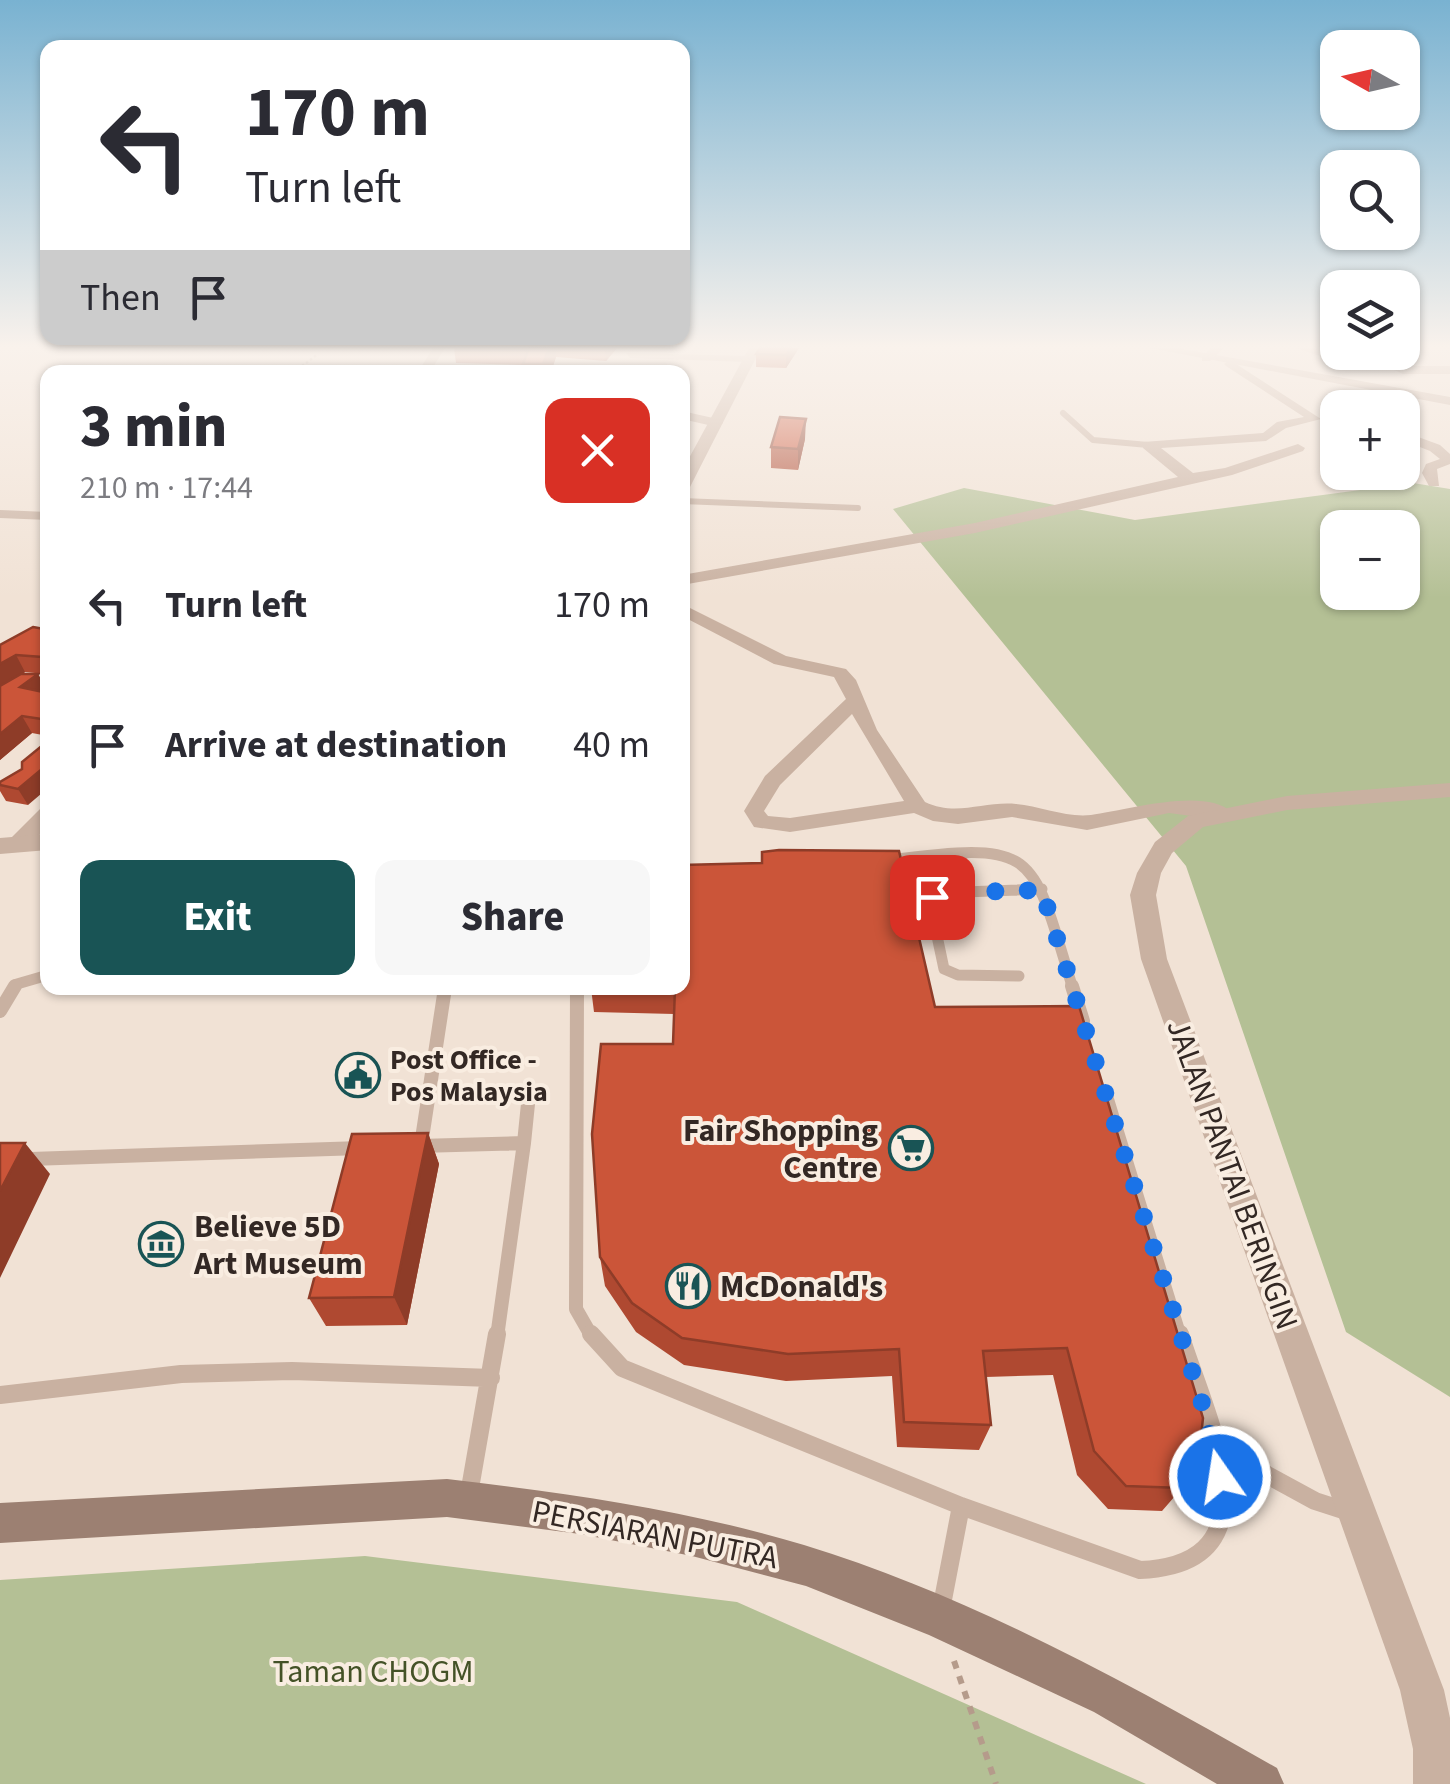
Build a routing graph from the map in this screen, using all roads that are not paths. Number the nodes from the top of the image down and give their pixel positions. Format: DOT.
graph roads {
  1 [pos="713,431"];
  2 [pos="1084,431"];
  3 [pos="1273,431"];
  4 [pos="1148,445"];
  5 [pos="1442,447"];
  6 [pos="1298,448"];
  7 [pos="690,473"];
  8 [pos="1188,478"];
  9 [pos="1434,482"];
  10 [pos="690,502"];
  11 [pos="858,508"];
  12 [pos="0,514"];
  13 [pos="40,516"];
  14 [pos="690,579"];
  15 [pos="690,612"];
  16 [pos="40,682"];
  17 [pos="0,700"];
  18 [pos="856,700"];
  19 [pos="1450,790"];
  20 [pos="916,806"];
  21 [pos="1222,814"];
  22 [pos="40,820"];
  23 [pos="40,843"];
  24 [pos="9,845"];
  25 [pos="872,862"];
  26 [pos="1042,890"];
  27 [pos="1019,976"];
  28 [pos="40,978"];
  29 [pos="444,995"];
  30 [pos="577,995"];
  31 [pos="0,1011"];
  32 [pos="1089,1042"];
  33 [pos="1101,1080"];
  34 [pos="529,1094"];
  35 [pos="524,1143"];
  36 [pos="402,1146"];
  37 [pos="421,1146"];
  38 [pos="383,1147"];
  39 [pos="0,1160"];
  40 [pos="491,1378"];
  41 [pos="0,1395"];
  42 [pos="1214,1446"];
  43 [pos="468,1500"];
  44 [pos="961,1506"];
  45 [pos="1358,1515"];
  46 [pos="0,1523"];
  47 [pos="940,1618"];
  48 [pos="1261,1784"];
  49 [pos="1436,1784"];
  1 -- 7 [label="street"];
  2 -- 4 [label="lane"];
  3 -- 4 [label="street"];
  4 -- 8 [label="street"];
  5 -- 9 [label="street"];
  6 -- 8 [label="street"];
  8 -- 14 [label="street"];
  10 -- 11 [label="lane"];
  12 -- 13 [label="street"];
  15 -- 18 [label="street"];
  16 -- 17 [label="street"];
  18 -- 20 [label="street"];
  18 -- 20 [label="street"];
  19 -- 21 [label="street, JALAN PANTAI BERINGIN"];
  20 -- 21 [label="street"];
  21 -- 45 [label="street, JALAN PANTAI BERINGIN"];
  22 -- 24 [label="street"];
  23 -- 24 [label="street"];
  25 -- 26 [label="lane"];
  26 -- 27 [label="lane"];
  26 -- 32 [label="lane"];
  28 -- 31 [label="lane"];
  29 -- 37 [label="lane"];
  30 -- 44 [label="lane"];
  33 -- 42 [label="lane"];
  34 -- 35 [label="lane"];
  35 -- 37 [label="lane"];
  35 -- 40 [label="lane"];
  36 -- 37 [label="lane"];
  38 -- 39 [label="lane"];
  40 -- 41 [label="lane"];
  40 -- 43 [label="lane"];
  42 -- 44 [label="lane"];
  42 -- 45 [label="lane"];
  43 -- 46 [label="main road, PERSIARAN PUTRA"];
  43 -- 47 [label="main road, PERSIARAN PUTRA"];
  44 -- 47 [label="lane"];
  45 -- 49 [label="street, JALAN PANTAI BERINGIN"];
  47 -- 48 [label="main road, PERSIARAN PUTRA"];
}
